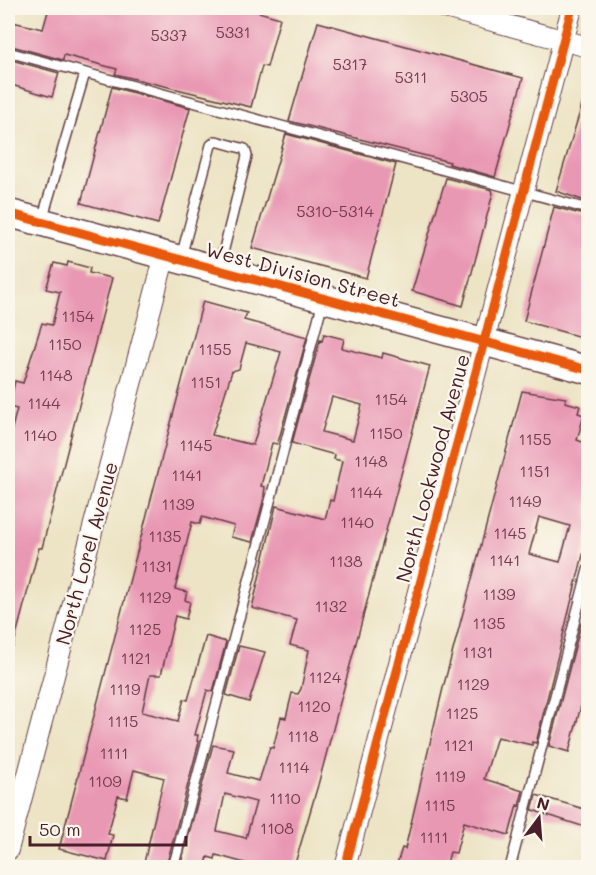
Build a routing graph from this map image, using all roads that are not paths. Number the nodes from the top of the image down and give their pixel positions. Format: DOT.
graph roads {
  1 [pos="445,8"];
  2 [pos="572,8"];
  3 [pos="564,40"];
  4 [pos="588,47"];
  5 [pos="8,52"];
  6 [pos="85,73"];
  7 [pos="524,191"];
  8 [pos="588,209"];
  9 [pos="8,213"];
  10 [pos="42,222"];
  11 [pos="173,257"];
  12 [pos="219,270"];
  13 [pos="324,298"];
  14 [pos="484,342"];
  15 [pos="588,370"];
  16 [pos="588,570"];
  17 [pos="8,850"];
  18 [pos="173,867"];
  19 [pos="345,867"];
  20 [pos="510,867"];
  1 -- 3 [label="street"];
  2 -- 3 [label="street, North Lockwood Avenue"];
  3 -- 4 [label="street"];
  3 -- 7 [label="street, North Lockwood Avenue"];
  5 -- 6 [label="lane"];
  6 -- 7 [label="lane"];
  6 -- 10 [label="lane"];
  7 -- 8 [label="lane"];
  7 -- 14 [label="street, North Lockwood Avenue"];
  9 -- 10 [label="main road, West Division Street"];
  10 -- 11 [label="main road, West Division Street"];
  11 -- 12 [label="main road, West Division Street"];
  11 -- 12 [label="lane"];
  11 -- 17 [label="street, North Lorel Avenue"];
  12 -- 13 [label="main road, West Division Street"];
  13 -- 14 [label="main road, West Division Street"];
  13 -- 18 [label="lane"];
  14 -- 15 [label="main road, West Division Street"];
  14 -- 19 [label="street, North Lockwood Avenue"];
  16 -- 20 [label="lane"];
}
